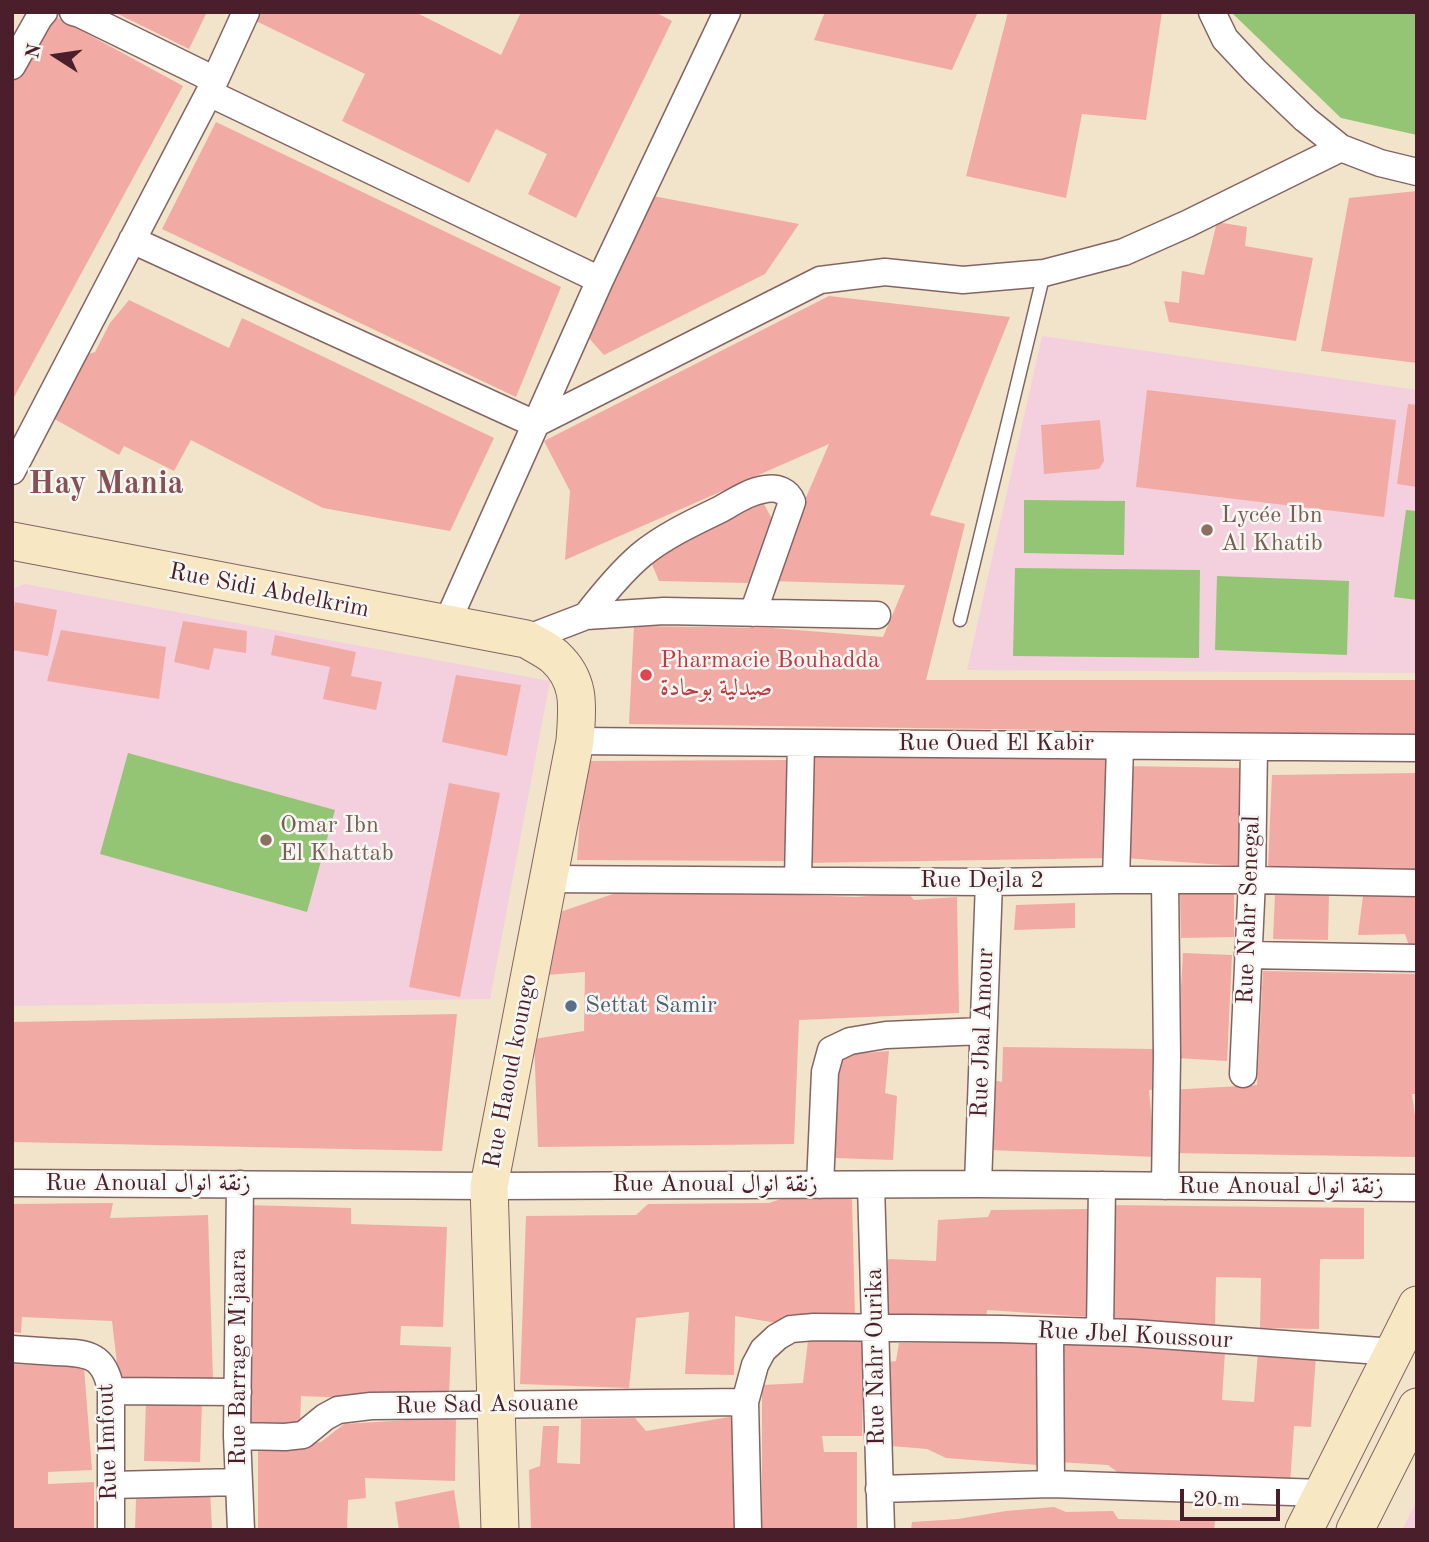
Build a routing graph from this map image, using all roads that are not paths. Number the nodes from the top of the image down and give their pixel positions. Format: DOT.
graph roads {
  1 [pos="44,12"];
  2 [pos="73,12"];
  3 [pos="246,12"];
  4 [pos="1212,12"];
  5 [pos="724,13"];
  6 [pos="12,66"];
  7 [pos="212,87"];
  8 [pos="1341,148"];
  9 [pos="1417,172"];
  10 [pos="132,240"];
  11 [pos="1044,273"];
  12 [pos="600,280"];
  13 [pos="535,424"];
  14 [pos="12,471"];
  15 [pos="12,541"];
  16 [pos="753,613"];
  17 [pos="877,615"];
  18 [pos="586,616"];
  19 [pos="960,621"];
  20 [pos="446,625"];
  21 [pos="526,639"];
  22 [pos="575,741"];
  23 [pos="801,743"];
  24 [pos="1120,746"];
  25 [pos="1254,747"];
  26 [pos="1417,748"];
  27 [pos="548,878"];
  28 [pos="797,880"];
  29 [pos="1116,880"];
  30 [pos="1165,880"];
  31 [pos="1252,880"];
  32 [pos="989,882"];
  33 [pos="1417,883"];
  34 [pos="1248,955"];
  35 [pos="1417,958"];
  36 [pos="983,1031"];
  37 [pos="1243,1074"];
  38 [pos="12,1183"];
  39 [pos="240,1184"];
  40 [pos="978,1184"];
  41 [pos="820,1185"];
  42 [pos="871,1185"];
  43 [pos="1102,1185"];
  44 [pos="489,1186"];
  45 [pos="1165,1186"];
  46 [pos="1417,1188"];
  47 [pos="1417,1305"];
  48 [pos="876,1328"];
  49 [pos="1050,1331"];
  50 [pos="1100,1332"];
  51 [pos="12,1349"];
  52 [pos="1394,1352"];
  53 [pos="111,1391"];
  54 [pos="238,1392"];
  55 [pos="745,1402"];
  56 [pos="496,1405"];
  57 [pos="1417,1407"];
  58 [pos="237,1436"];
  59 [pos="239,1482"];
  60 [pos="1051,1484"];
  61 [pos="111,1485"];
  62 [pos="879,1489"];
  63 [pos="1322,1493"];
  64 [pos="111,1530"];
  65 [pos="241,1530"];
  66 [pos="500,1530"];
  67 [pos="748,1530"];
  68 [pos="880,1530"];
  69 [pos="1304,1530"];
  70 [pos="1355,1530"];
  1 -- 6 [label="street"];
  2 -- 7 [label="street"];
  3 -- 7 [label="street"];
  4 -- 8 [label="street"];
  5 -- 12 [label="street"];
  7 -- 10 [label="street"];
  7 -- 12 [label="street"];
  8 -- 9 [label="street"];
  8 -- 11 [label="street"];
  10 -- 13 [label="street"];
  10 -- 14 [label="street"];
  11 -- 13 [label="street"];
  11 -- 19 [label="lane"];
  12 -- 13 [label="street"];
  13 -- 20 [label="street"];
  15 -- 20 [label="street, Rue Sidi Abdelkrim"];
  16 -- 17 [label="street"];
  16 -- 18 [label="street"];
  16 -- 18 [label="street"];
  18 -- 21 [label="street"];
  20 -- 21 [label="street, Rue Sidi Abdelkrim"];
  21 -- 22 [label="street, Rue Haoud koungo"];
  22 -- 23 [label="street, Rue Oued El Kabir"];
  22 -- 27 [label="street, Rue Haoud koungo"];
  23 -- 24 [label="street, Rue Oued El Kabir"];
  23 -- 28 [label="street"];
  24 -- 25 [label="street, Rue Oued El Kabir"];
  24 -- 29 [label="street"];
  25 -- 26 [label="street, Rue Oued El Kabir"];
  25 -- 31 [label="street, Rue Nahr Senegal"];
  27 -- 28 [label="street, Rue Dejla 2"];
  27 -- 44 [label="street, Rue Haoud koungo"];
  28 -- 32 [label="street, Rue Dejla 2"];
  29 -- 30 [label="street, Rue Dejla 2"];
  29 -- 32 [label="street, Rue Dejla 2"];
  30 -- 31 [label="street, Rue Dejla 2"];
  30 -- 45 [label="street"];
  31 -- 33 [label="street, Rue Dejla 2"];
  31 -- 34 [label="street, Rue Nahr Senegal"];
  32 -- 36 [label="street, Rue Jbal Amour"];
  34 -- 35 [label="street"];
  34 -- 37 [label="street, Rue Nahr Senegal"];
  36 -- 40 [label="street, Rue Jbal Amour"];
  36 -- 41 [label="street"];
  38 -- 39 [label="street, Rue Anoual زنقة انوال"];
  39 -- 44 [label="street, Rue Anoual زنقة انوال"];
  39 -- 54 [label="street, Rue Barrage M'jaara"];
  40 -- 42 [label="street, Rue Anoual زنقة انوال"];
  40 -- 43 [label="street, Rue Anoual زنقة انوال"];
  41 -- 42 [label="street, Rue Anoual زنقة انوال"];
  41 -- 44 [label="street, Rue Anoual زنقة انوال"];
  42 -- 48 [label="street, Rue Nahr Ourika"];
  43 -- 45 [label="street, Rue Anoual زنقة انوال"];
  43 -- 50 [label="street"];
  44 -- 56 [label="street, Rue Haoud koungo"];
  45 -- 46 [label="street, Rue Anoual زنقة انوال"];
  47 -- 52 [label="street"];
  48 -- 49 [label="street, Rue Jbel Koussour"];
  48 -- 55 [label="street, Rue Jbel Koussour"];
  48 -- 62 [label="street, Rue Nahr Ourika"];
  49 -- 50 [label="street, Rue Jbel Koussour"];
  49 -- 60 [label="street"];
  50 -- 52 [label="street, Rue Jbel Koussour"];
  51 -- 53 [label="street, Rue Imfout"];
  52 -- 63 [label="street"];
  53 -- 54 [label="street"];
  53 -- 61 [label="street, Rue Imfout"];
  54 -- 58 [label="street, Rue Barrage M'jaara"];
  55 -- 56 [label="street, Rue Sad Asouane"];
  55 -- 67 [label="street, Rue Jbel Koussour"];
  56 -- 58 [label="street, Rue Sad Asouane"];
  56 -- 66 [label="street, Rue Haoud koungo"];
  57 -- 70 [label="street"];
  58 -- 59 [label="street, Rue Barrage M'jaara"];
  59 -- 61 [label="street"];
  59 -- 65 [label="street, Rue Barrage M'jaara"];
  60 -- 62 [label="street"];
  60 -- 63 [label="street"];
  61 -- 64 [label="street, Rue Imfout"];
  62 -- 68 [label="street, Rue Nahr Ourika"];
  63 -- 69 [label="street"];
}
